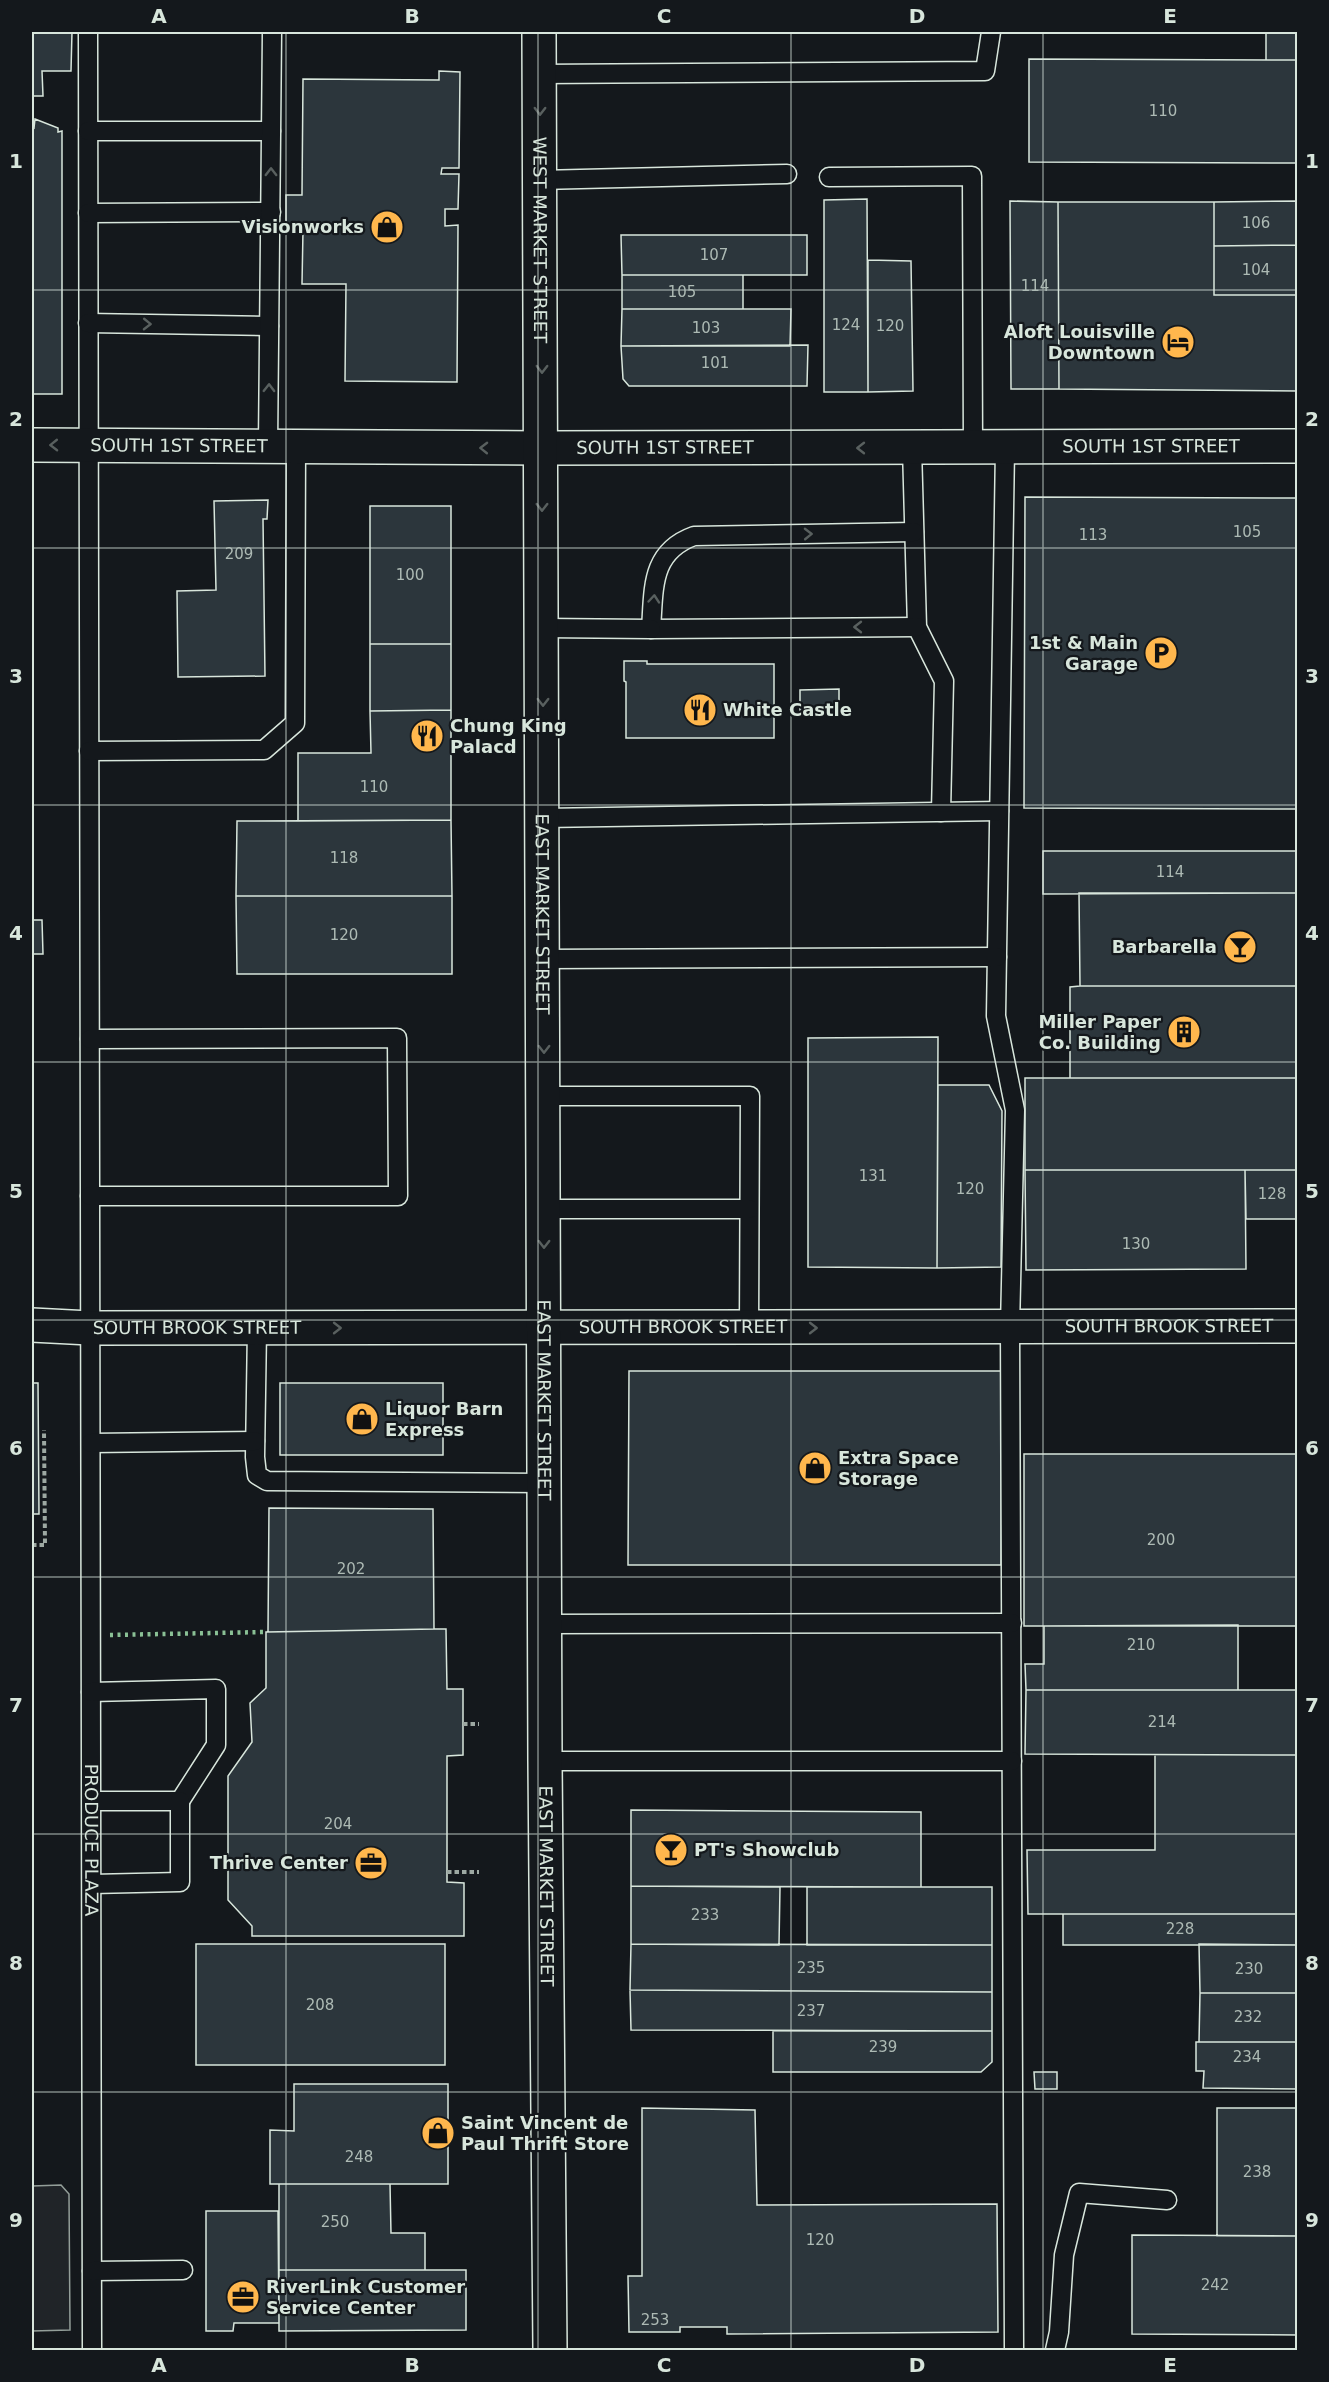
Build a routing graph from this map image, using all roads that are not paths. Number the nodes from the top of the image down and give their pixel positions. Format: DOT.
graph roads {
  1 [pos="88,32"];
  2 [pos="272,32"];
  3 [pos="539,32"];
  4 [pos="991,32"];
  5 [pos="539,74"];
  6 [pos="88,131"];
  7 [pos="272,131"];
  8 [pos="787,174"];
  9 [pos="828,177"];
  10 [pos="540,180"];
  11 [pos="271,212"];
  12 [pos="88,213"];
  13 [pos="88,323"];
  14 [pos="269,326"];
  15 [pos="32,445"];
  16 [pos="89,445"];
  17 [pos="282,446"];
  18 [pos="1298,446"];
  19 [pos="542,448"];
  20 [pos="912,448"];
  21 [pos="973,448"];
  22 [pos="1005,448"];
  23 [pos="914,532"];
  24 [pos="917,627"];
  25 [pos="543,628"];
  26 [pos="651,629"];
  27 [pos="89,751"];
  28 [pos="999,811"];
  29 [pos="941,812"];
  30 [pos="543,818"];
  31 [pos="997,957"];
  32 [pos="543,959"];
  33 [pos="90,1039"];
  34 [pos="544,1096"];
  35 [pos="90,1196"];
  36 [pos="544,1209"];
  37 [pos="749,1209"];
  38 [pos="32,1325"];
  39 [pos="1298,1326"];
  40 [pos="1010,1327"];
  41 [pos="90,1328"];
  42 [pos="257,1328"];
  43 [pos="544,1328"];
  44 [pos="749,1328"];
  45 [pos="255,1441"];
  46 [pos="91,1443"];
  47 [pos="544,1483"];
  48 [pos="1012,1623"];
  49 [pos="545,1624"];
  50 [pos="91,1692"];
  51 [pos="545,1761"];
  52 [pos="1012,1761"];
  53 [pos="92,1801"];
  54 [pos="180,1801"];
  55 [pos="92,1884"];
  56 [pos="1167,2200"];
  57 [pos="183,2270"];
  58 [pos="92,2271"];
  59 [pos="92,2350"];
  60 [pos="550,2350"];
  61 [pos="1014,2350"];
  62 [pos="1055,2350"];
  1 -- 6 [label="lane, PRODUCE PLAZA"];
  2 -- 7 [label="lane"];
  3 -- 5 [label="street, WEST MARKET STREET"];
  4 -- 5 [label="lane"];
  5 -- 10 [label="street, WEST MARKET STREET, one-way"];
  6 -- 7 [label="lane"];
  6 -- 12 [label="lane, PRODUCE PLAZA"];
  11 -- 7 [label="lane, one-way"];
  8 -- 10 [label="lane"];
  9 -- 21 [label="lane"];
  10 -- 19 [label="street, WEST MARKET STREET, one-way"];
  11 -- 12 [label="lane"];
  11 -- 14 [label="lane"];
  12 -- 13 [label="lane, PRODUCE PLAZA"];
  13 -- 14 [label="lane, one-way"];
  13 -- 16 [label="lane, PRODUCE PLAZA"];
  17 -- 14 [label="lane, one-way"];
  16 -- 15 [label="street, SOUTH 1ST STREET, one-way"];
  16 -- 17 [label="street, SOUTH 1ST STREET"];
  16 -- 27 [label="lane, PRODUCE PLAZA"];
  19 -- 17 [label="street, SOUTH 1ST STREET, one-way"];
  17 -- 27 [label="lane"];
  18 -- 22 [label="street, SOUTH 1ST STREET"];
  20 -- 19 [label="street, SOUTH 1ST STREET, one-way"];
  19 -- 25 [label="street, EAST MARKET STREET, one-way"];
  20 -- 21 [label="street, SOUTH 1ST STREET"];
  20 -- 23 [label="lane"];
  21 -- 22 [label="street, SOUTH 1ST STREET"];
  22 -- 28 [label="lane"];
  23 -- 24 [label="lane"];
  26 -- 23 [label="lane, one-way"];
  24 -- 26 [label="lane, one-way"];
  24 -- 29 [label="lane"];
  25 -- 26 [label="lane"];
  25 -- 30 [label="street, EAST MARKET STREET, one-way"];
  27 -- 33 [label="lane, PRODUCE PLAZA"];
  28 -- 29 [label="lane"];
  28 -- 31 [label="lane"];
  29 -- 30 [label="lane"];
  30 -- 32 [label="street, EAST MARKET STREET"];
  31 -- 32 [label="lane"];
  31 -- 40 [label="lane"];
  32 -- 34 [label="street, EAST MARKET STREET, one-way"];
  33 -- 35 [label="lane, PRODUCE PLAZA"];
  33 -- 35 [label="lane"];
  34 -- 36 [label="street, EAST MARKET STREET"];
  34 -- 37 [label="lane"];
  35 -- 41 [label="lane, PRODUCE PLAZA"];
  36 -- 37 [label="lane"];
  36 -- 43 [label="street, EAST MARKET STREET, one-way"];
  37 -- 44 [label="lane"];
  38 -- 41 [label="street, SOUTH BROOK STREET"];
  39 -- 40 [label="street, SOUTH BROOK STREET"];
  44 -- 40 [label="street, SOUTH BROOK STREET, one-way"];
  40 -- 48 [label="lane"];
  41 -- 42 [label="street, SOUTH BROOK STREET"];
  41 -- 46 [label="lane, PRODUCE PLAZA"];
  42 -- 43 [label="street, SOUTH BROOK STREET, one-way"];
  42 -- 45 [label="lane"];
  43 -- 44 [label="street, SOUTH BROOK STREET"];
  43 -- 47 [label="street, EAST MARKET STREET"];
  45 -- 46 [label="lane"];
  45 -- 47 [label="lane"];
  46 -- 50 [label="lane, PRODUCE PLAZA"];
  47 -- 49 [label="street, EAST MARKET STREET"];
  48 -- 49 [label="lane"];
  48 -- 52 [label="lane"];
  49 -- 51 [label="street, EAST MARKET STREET"];
  50 -- 53 [label="lane, PRODUCE PLAZA"];
  50 -- 54 [label="lane"];
  51 -- 52 [label="lane"];
  51 -- 60 [label="street, EAST MARKET STREET"];
  52 -- 61 [label="lane"];
  53 -- 54 [label="lane"];
  53 -- 55 [label="lane, PRODUCE PLAZA"];
  54 -- 55 [label="lane"];
  55 -- 58 [label="lane, PRODUCE PLAZA"];
  56 -- 62 [label="lane"];
  57 -- 58 [label="lane"];
  58 -- 59 [label="lane, PRODUCE PLAZA"];
}
